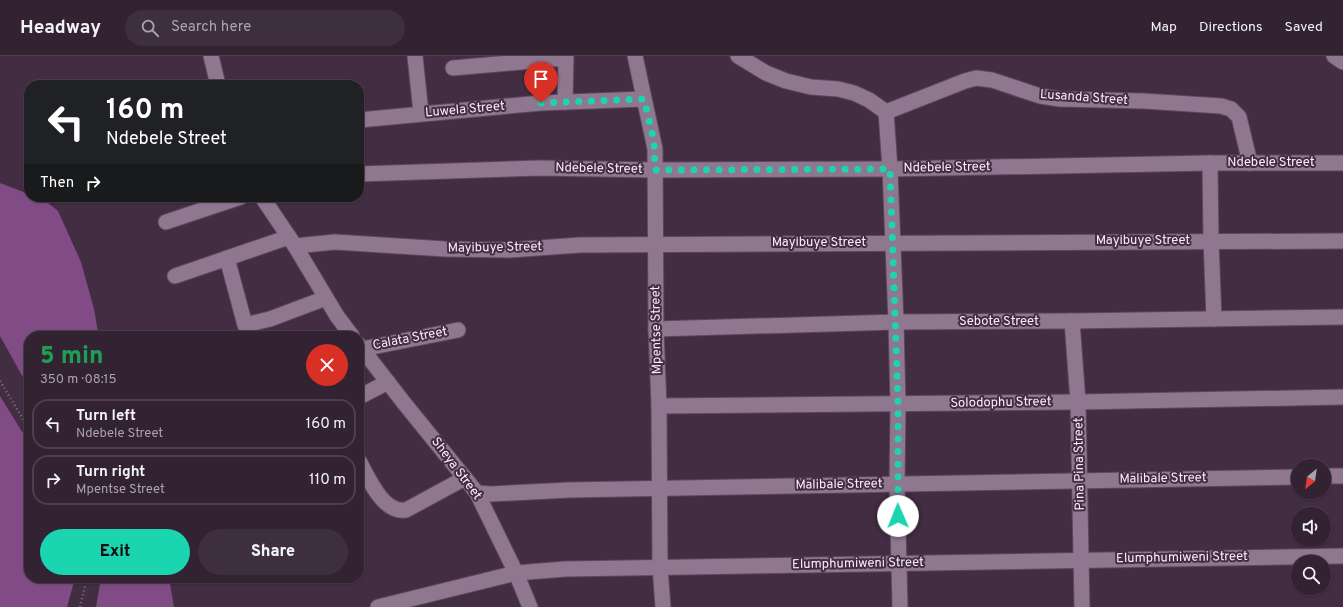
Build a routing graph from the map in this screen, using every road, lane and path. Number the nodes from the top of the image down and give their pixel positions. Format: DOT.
graph roads {
  1 [pos="211,56"];
  2 [pos="415,56"];
  3 [pos="635,56"];
  4 [pos="738,56"];
  5 [pos="1334,56"];
  6 [pos="1343,62"];
  7 [pos="453,68"];
  8 [pos="217,80"];
  9 [pos="644,99"];
  10 [pos="565,102"];
  11 [pos="886,112"];
  12 [pos="421,114"];
  13 [pos="364,120"];
  14 [pos="1210,163"];
  15 [pos="1250,163"];
  16 [pos="1343,163"];
  17 [pos="890,169"];
  18 [pos="655,170"];
  19 [pos="364,174"];
  20 [pos="226,202"];
  21 [pos="265,202"];
  22 [pos="166,222"];
  23 [pos="1211,240"];
  24 [pos="1343,241"];
  25 [pos="292,242"];
  26 [pos="892,243"];
  27 [pos="656,244"];
  28 [pos="227,258"];
  29 [pos="175,276"];
  30 [pos="326,298"];
  31 [pos="1343,317"];
  32 [pos="1214,319"];
  33 [pos="1072,321"];
  34 [pos="896,322"];
  35 [pos="656,328"];
  36 [pos="458,330"];
  37 [pos="348,331"];
  38 [pos="364,346"];
  39 [pos="364,352"];
  40 [pos="0,381"];
  41 [pos="388,382"];
  42 [pos="364,394"];
  43 [pos="1343,398"];
  44 [pos="1078,402"];
  45 [pos="898,404"];
  46 [pos="658,406"];
  47 [pos="24,421"];
  48 [pos="364,470"];
  49 [pos="1331,476"];
  50 [pos="1343,476"];
  51 [pos="1291,477"];
  52 [pos="465,478"];
  53 [pos="1080,480"];
  54 [pos="897,485"];
  55 [pos="660,488"];
  56 [pos="477,493"];
  57 [pos="1343,556"];
  58 [pos="1082,560"];
  59 [pos="898,564"];
  60 [pos="660,567"];
  61 [pos="516,573"];
  62 [pos="86,583"];
  63 [pos="80,607"];
  64 [pos="378,607"];
  65 [pos="530,607"];
  66 [pos="663,607"];
  67 [pos="900,607"];
  68 [pos="1082,607"];
  1 -- 8 [label="street"];
  2 -- 12 [label="street"];
  3 -- 9 [label="street, Mpentse Street"];
  4 -- 11 [label="street"];
  5 -- 6 [label="street"];
  7 -- 10 [label="street"];
  9 -- 10 [label="street, Luwela Street"];
  9 -- 18 [label="street, Mpentse Street"];
  10 -- 12 [label="street, Luwela Street"];
  11 -- 15 [label="street, Lusanda Street"];
  11 -- 17 [label="street"];
  12 -- 13 [label="street, Luwela Street"];
  14 -- 15 [label="street, Ndebele Street"];
  14 -- 17 [label="street, Ndebele Street"];
  14 -- 23 [label="street"];
  15 -- 16 [label="street, Ndebele Street"];
  17 -- 18 [label="street, Ndebele Street"];
  17 -- 26 [label="street"];
  18 -- 19 [label="street, Ndebele Street"];
  18 -- 27 [label="street, Mpentse Street"];
  20 -- 22 [label="street"];
  21 -- 25 [label="street"];
  23 -- 24 [label="street, Mayibuye Street"];
  23 -- 26 [label="street, Mayibuye Street"];
  23 -- 32 [label="street"];
  25 -- 27 [label="street, Mayibuye Street"];
  25 -- 28 [label="street, Mayibuye Street"];
  25 -- 30 [label="street"];
  26 -- 27 [label="street, Mayibuye Street"];
  26 -- 34 [label="street"];
  27 -- 35 [label="street, Mpentse Street"];
  28 -- 29 [label="street, Mayibuye Street"];
  28 -- 30 [label="street"];
  30 -- 37 [label="street"];
  31 -- 32 [label="street, Sebote Street"];
  32 -- 33 [label="street, Sebote Street"];
  33 -- 34 [label="street, Sebote Street"];
  33 -- 44 [label="street, Pina Pina Street"];
  34 -- 35 [label="street, Sebote Street"];
  34 -- 45 [label="street"];
  35 -- 46 [label="street, Mpentse Street"];
  36 -- 38 [label="street, Calata Street"];
  39 -- 41 [label="street, Sheya Street"];
  40 -- 47 [label="path"];
  41 -- 42 [label="street"];
  41 -- 52 [label="street, Sheya Street"];
  43 -- 44 [label="street, Solodophu Street"];
  44 -- 45 [label="street, Solodophu Street"];
  44 -- 53 [label="street, Pina Pina Street"];
  45 -- 46 [label="street, Solodophu Street"];
  45 -- 54 [label="street"];
  46 -- 55 [label="street, Mpentse Street"];
  48 -- 52 [label="street"];
  49 -- 50 [label="street"];
  51 -- 53 [label="street, Malibale Street"];
  52 -- 56 [label="street, Sheya Street"];
  53 -- 54 [label="street, Malibale Street"];
  53 -- 58 [label="street, Pina Pina Street"];
  54 -- 55 [label="street, Malibale Street"];
  54 -- 59 [label="street"];
  55 -- 56 [label="street, Malibale Street"];
  55 -- 60 [label="street, Mpentse Street"];
  56 -- 61 [label="street, Sheya Street"];
  57 -- 58 [label="street, Elumphumiweni Street"];
  58 -- 59 [label="street, Elumphumiweni Street"];
  58 -- 68 [label="street, Pina Pina Street"];
  59 -- 60 [label="street, Elumphumiweni Street"];
  59 -- 67 [label="street"];
  60 -- 61 [label="street, Elumphumiweni Street"];
  60 -- 66 [label="street, Mpentse Street"];
  61 -- 64 [label="street, Elumphumiweni Street"];
  61 -- 65 [label="street, Sheya Street"];
  62 -- 63 [label="path"];
}
